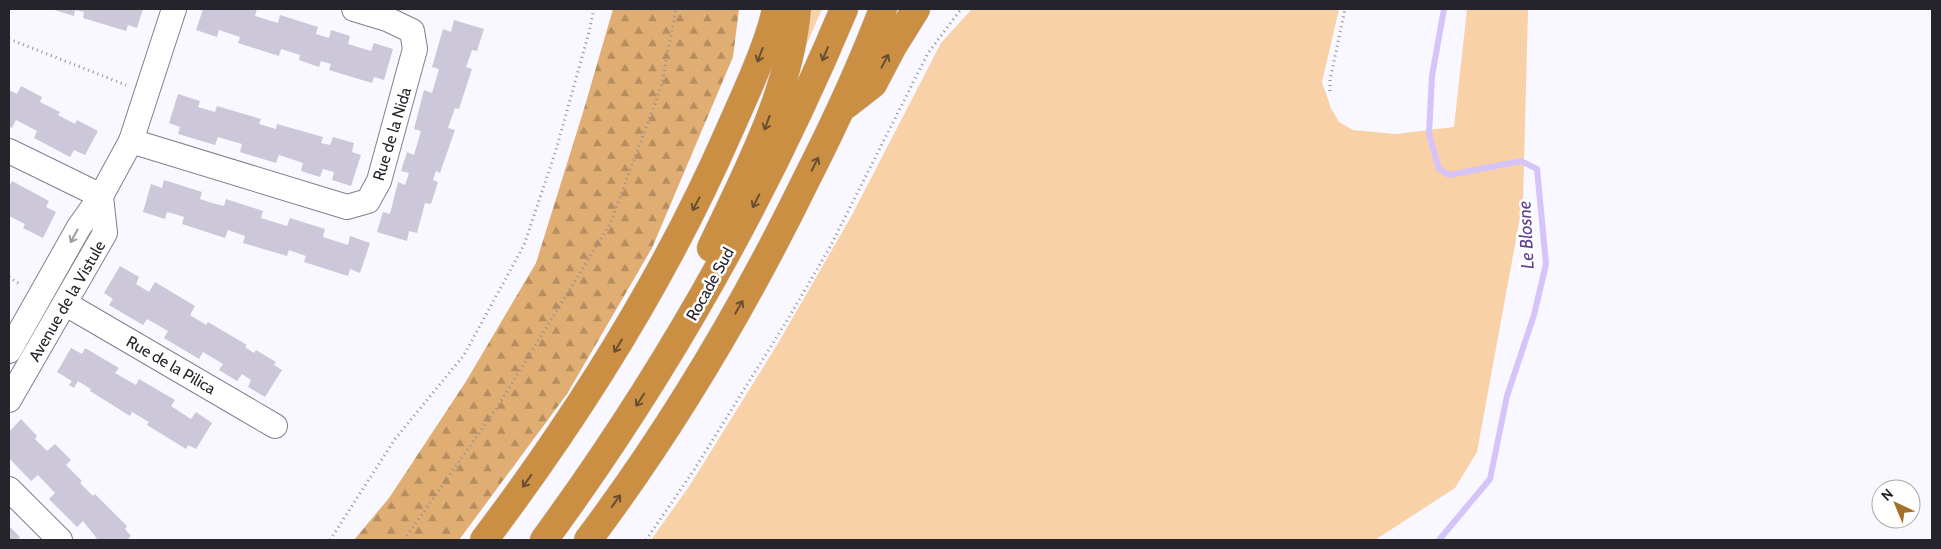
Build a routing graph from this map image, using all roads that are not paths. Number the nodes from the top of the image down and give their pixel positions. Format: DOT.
graph roads {
  1 [pos="174,9"];
  2 [pos="354,9"];
  3 [pos="776,9"];
  4 [pos="797,9"];
  5 [pos="844,9"];
  6 [pos="883,9"];
  7 [pos="916,9"];
  8 [pos="841,110"];
  9 [pos="131,141"];
  10 [pos="9,151"];
  11 [pos="101,196"];
  12 [pos="66,304"];
  13 [pos="694,314"];
  14 [pos="9,351"];
  15 [pos="9,400"];
  16 [pos="275,426"];
  17 [pos="9,489"];
  18 [pos="60,540"];
  19 [pos="484,540"];
  20 [pos="544,540"];
  21 [pos="588,540"];
  1 -- 9 [label="street, Avenue de la Vistule"];
  2 -- 9 [label="street, Rue de la Nida"];
  3 -- 19 [label="highway, one-way"];
  4 -- 13 [label="highway, one-way"];
  5 -- 13 [label="highway, Rocade Sud, one-way"];
  6 -- 8 [label="highway"];
  8 -- 7 [label="highway, one-way"];
  21 -- 8 [label="highway, one-way"];
  9 -- 11 [label="street, Avenue de la Vistule"];
  10 -- 11 [label="street"];
  11 -- 12 [label="street, Avenue de la Vistule"];
  11 -- 14 [label="street, Avenue de la Vistule, one-way"];
  12 -- 15 [label="street, Avenue de la Vistule"];
  12 -- 16 [label="street, Rue de la Pilica"];
  13 -- 20 [label="highway, Rocade Sud, one-way"];
  17 -- 18 [label="street"];
}
